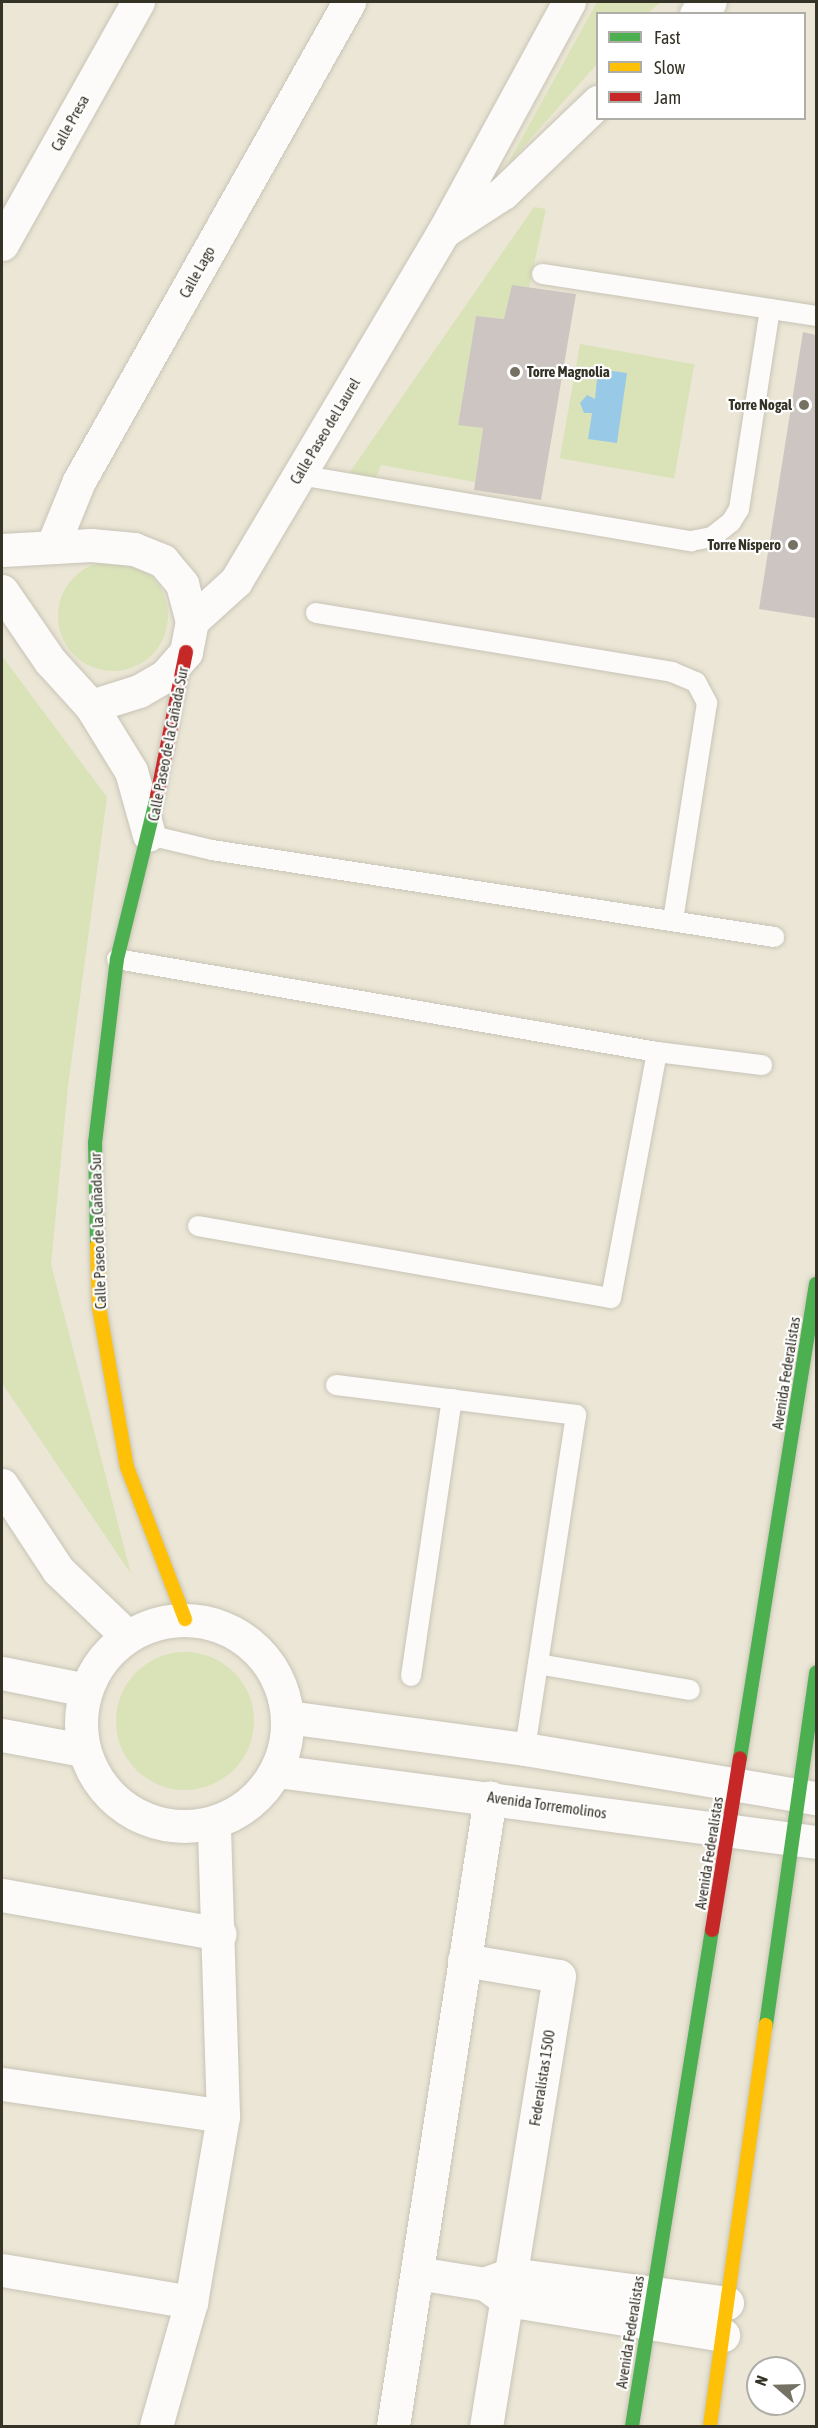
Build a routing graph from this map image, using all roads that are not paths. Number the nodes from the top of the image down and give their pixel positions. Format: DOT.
graph roads {
  1 [pos="138,2"];
  2 [pos="349,2"];
  3 [pos="569,2"];
  4 [pos="710,2"];
  5 [pos="698,12"];
  6 [pos="596,103"];
  7 [pos="444,231"];
  8 [pos="2,244"];
  9 [pos="542,274"];
  10 [pos="770,309"];
  11 [pos="816,316"];
  12 [pos="299,475"];
  13 [pos="52,547"];
  14 [pos="2,550"];
  15 [pos="2,591"];
  16 [pos="316,613"];
  17 [pos="192,621"];
  18 [pos="186,652"];
  19 [pos="91,706"];
  20 [pos="149,835"];
  21 [pos="673,920"];
  22 [pos="774,937"];
  23 [pos="117,959"];
  24 [pos="657,1052"];
  25 [pos="762,1065"];
  26 [pos="198,1226"];
  27 [pos="816,1284"];
  28 [pos="336,1384"];
  29 [pos="452,1399"];
  30 [pos="2,1485"];
  31 [pos="185,1619"];
  32 [pos="127,1636"];
  33 [pos="538,1664"];
  34 [pos="2,1673"];
  35 [pos="816,1673"];
  36 [pos="411,1676"];
  37 [pos="86,1690"];
  38 [pos="690,1690"];
  39 [pos="288,1717"];
  40 [pos="2,1734"];
  41 [pos="525,1749"];
  42 [pos="83,1750"];
  43 [pos="277,1771"];
  44 [pos="737,1784"];
  45 [pos="490,1797"];
  46 [pos="807,1797"];
  47 [pos="214,1823"];
  48 [pos="731,1829"];
  49 [pos="803,1840"];
  50 [pos="2,1895"];
  51 [pos="220,1934"];
  52 [pos="464,1960"];
  53 [pos="2,2084"];
  54 [pos="223,2116"];
  55 [pos="2,2270"];
  56 [pos="417,2273"];
  57 [pos="501,2286"];
  58 [pos="191,2302"];
  59 [pos="727,2302"];
  60 [pos="650,2308"];
  61 [pos="723,2335"];
  62 [pos="156,2427"];
  63 [pos="393,2427"];
  64 [pos="486,2427"];
  65 [pos="632,2427"];
  66 [pos="710,2427"];
  1 -- 8 [label="street, Calle Presa"];
  2 -- 13 [label="street, Calle Lago"];
  3 -- 7 [label="street, Calle Paseo del Laurel"];
  4 -- 5 [label="street"];
  6 -- 7 [label="street, Calle Paseo del Laurel"];
  7 -- 12 [label="street, Calle Paseo del Laurel"];
  9 -- 10 [label="lane"];
  10 -- 11 [label="lane"];
  10 -- 12 [label="lane"];
  12 -- 17 [label="street, Calle Paseo del Laurel"];
  13 -- 14 [label="street"];
  13 -- 17 [label="street"];
  15 -- 19 [label="street, Calle Paseo de la Cañada Sur"];
  16 -- 21 [label="lane"];
  17 -- 18 [label="street"];
  18 -- 19 [label="street"];
  18 -- 20 [label="street, Calle Paseo de la Cañada Sur"];
  19 -- 20 [label="street, Calle Paseo de la Cañada Sur"];
  20 -- 21 [label="lane"];
  20 -- 23 [label="street, Calle Paseo de la Cañada Sur"];
  21 -- 22 [label="lane"];
  23 -- 24 [label="lane"];
  23 -- 31 [label="street, Calle Paseo de la Cañada Sur"];
  24 -- 25 [label="lane"];
  24 -- 26 [label="lane"];
  27 -- 44 [label="street, Avenida Federalistas"];
  28 -- 29 [label="lane"];
  29 -- 33 [label="lane"];
  29 -- 36 [label="lane"];
  30 -- 32 [label="street"];
  31 -- 32 [label="street"];
  31 -- 39 [label="street"];
  32 -- 37 [label="street"];
  33 -- 38 [label="lane"];
  33 -- 41 [label="lane"];
  34 -- 37 [label="street"];
  35 -- 46 [label="street"];
  37 -- 42 [label="street"];
  39 -- 41 [label="street"];
  39 -- 43 [label="street"];
  40 -- 42 [label="street"];
  41 -- 44 [label="street"];
  42 -- 47 [label="street"];
  43 -- 45 [label="street, Avenida Torremolinos"];
  43 -- 47 [label="street"];
  44 -- 46 [label="street"];
  44 -- 48 [label="street, Avenida Federalistas"];
  45 -- 48 [label="street, Avenida Torremolinos"];
  45 -- 52 [label="street"];
  46 -- 49 [label="street"];
  47 -- 51 [label="street"];
  48 -- 49 [label="street, Avenida Torremolinos"];
  48 -- 60 [label="street, Avenida Federalistas"];
  49 -- 59 [label="street"];
  50 -- 51 [label="street"];
  51 -- 54 [label="street"];
  52 -- 56 [label="street"];
  52 -- 57 [label="street, Federalistas 1500"];
  53 -- 54 [label="street"];
  54 -- 58 [label="street"];
  55 -- 58 [label="street"];
  56 -- 57 [label="street"];
  56 -- 63 [label="street"];
  57 -- 60 [label="street"];
  57 -- 64 [label="street, Federalistas 1500"];
  58 -- 62 [label="street"];
  59 -- 60 [label="street"];
  59 -- 61 [label="street"];
  60 -- 61 [label="street"];
  60 -- 65 [label="street, Avenida Federalistas"];
  61 -- 66 [label="street"];
}
